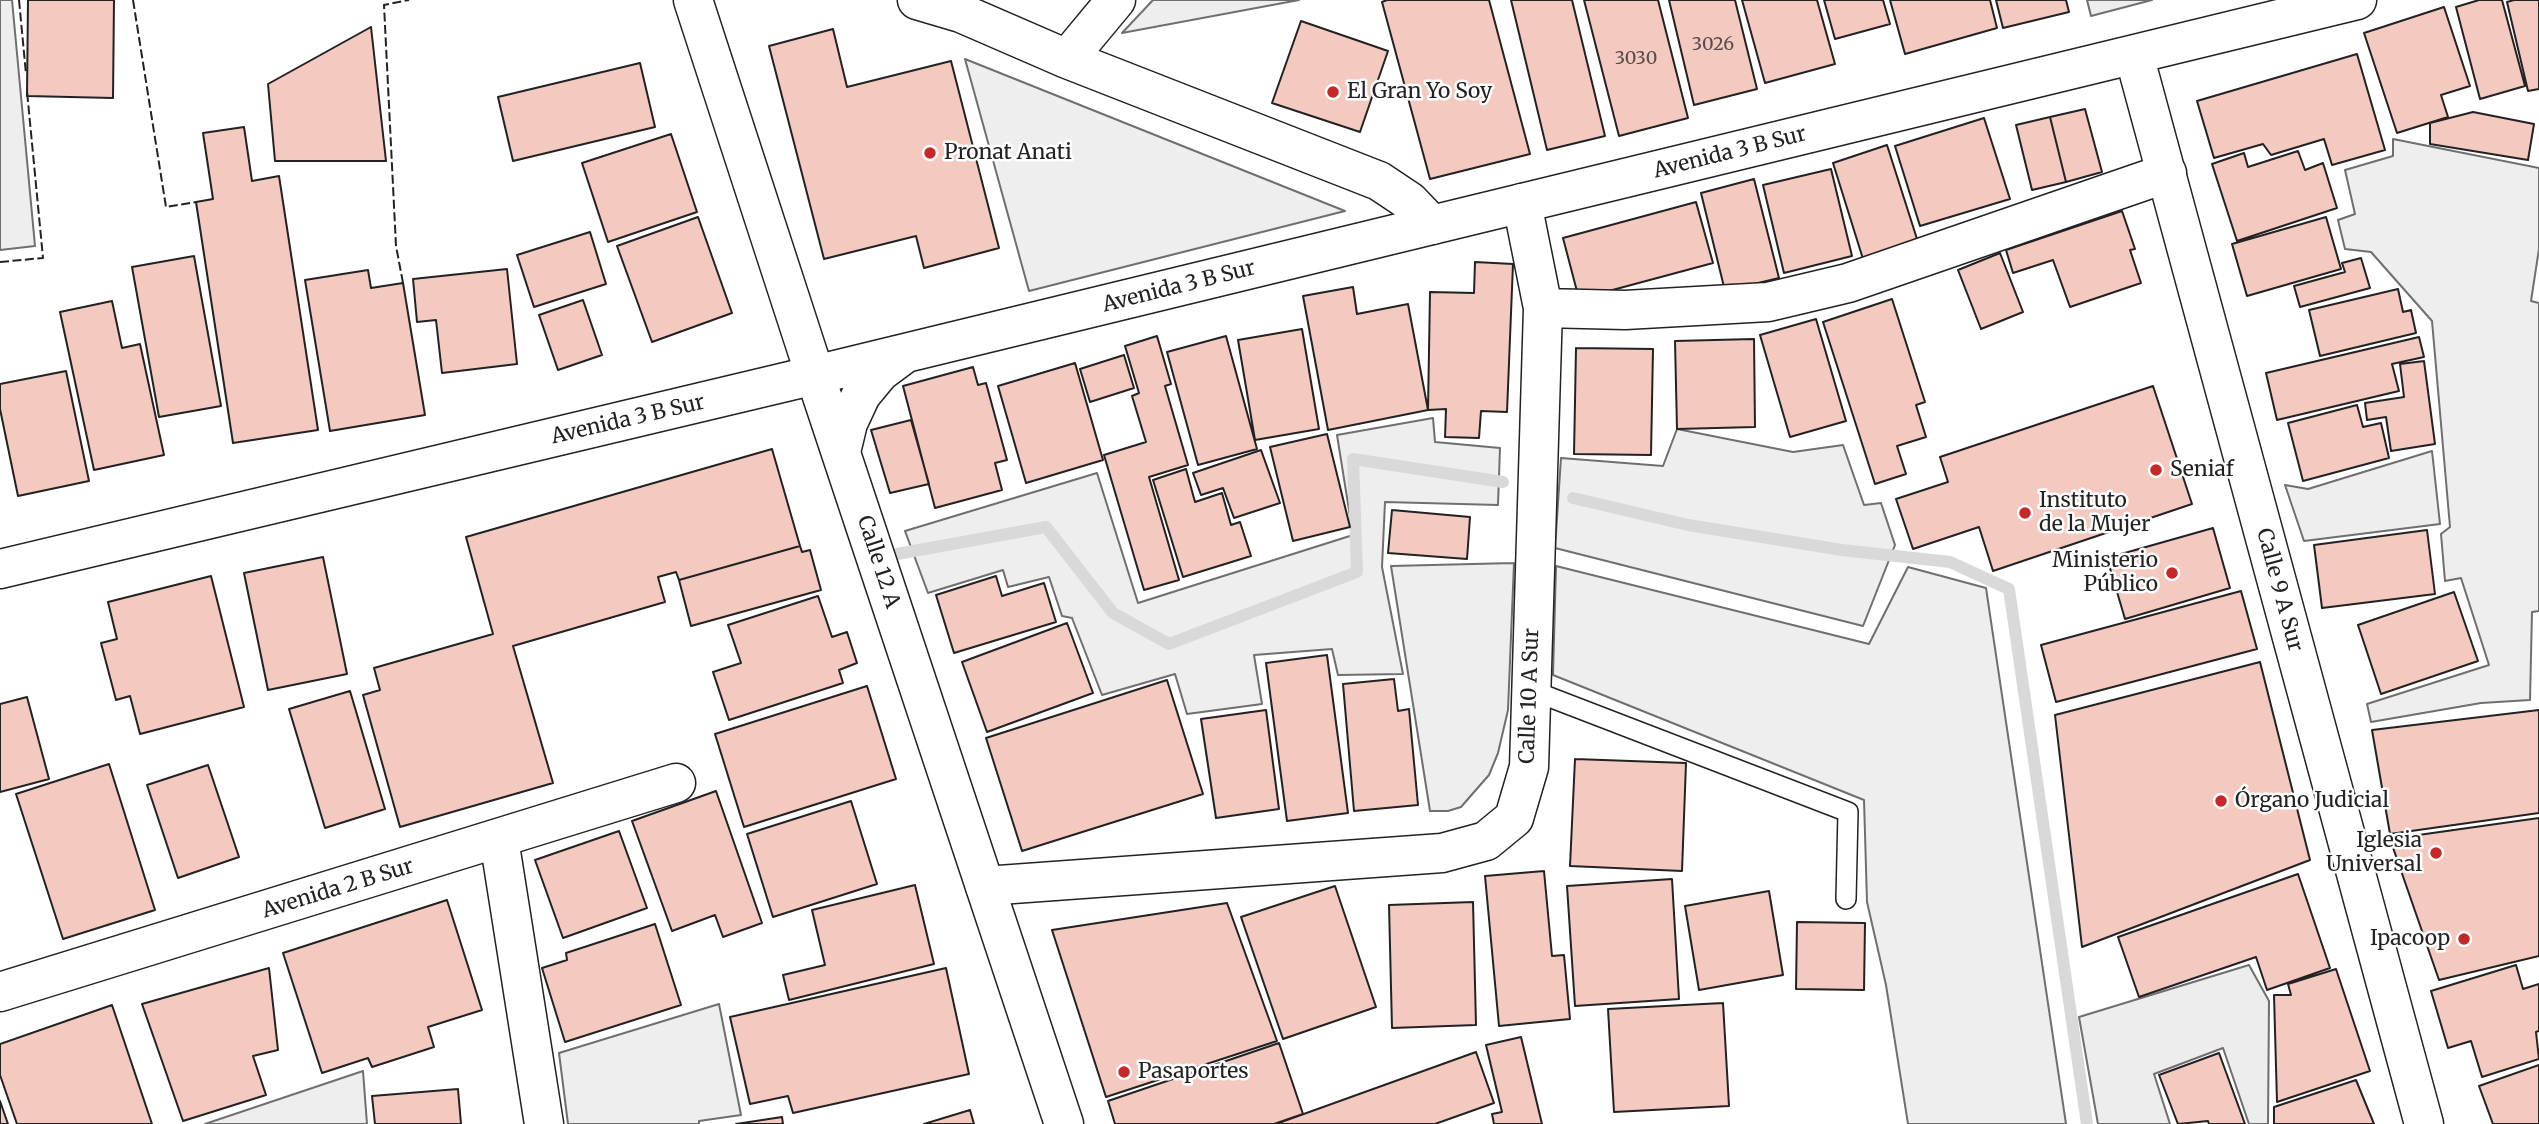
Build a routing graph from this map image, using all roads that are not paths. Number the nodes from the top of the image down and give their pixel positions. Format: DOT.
graph roads {
  1 [pos="693,0"];
  2 [pos="917,0"];
  3 [pos="1116,0"];
  4 [pos="2357,0"];
  5 [pos="962,7"];
  6 [pos="2134,55"];
  7 [pos="1067,59"];
  8 [pos="2167,173"];
  9 [pos="1522,203"];
  10 [pos="1432,225"];
  11 [pos="1543,308"];
  12 [pos="904,353"];
  13 [pos="815,375"];
  14 [pos="841,452"];
  15 [pos="0,569"];
  16 [pos="1531,690"];
  17 [pos="676,783"];
  18 [pos="499,839"];
  19 [pos="985,886"];
  20 [pos="1846,899"];
  21 [pos="0,992"];
  22 [pos="544,1124"];
  23 [pos="1064,1124"];
  24 [pos="2424,1124"];
  1 -- 13 [label="street, Calle 12 A"];
  2 -- 5 [label="street"];
  3 -- 7 [label="street"];
  4 -- 6 [label="street, Avenida 3 B Sur"];
  5 -- 7 [label="street"];
  6 -- 8 [label="street, Calle 9 A Sur"];
  6 -- 9 [label="street, Avenida 3 B Sur"];
  7 -- 10 [label="street"];
  8 -- 11 [label="street"];
  8 -- 24 [label="street, Calle 9 A Sur"];
  9 -- 10 [label="street, Avenida 3 B Sur"];
  9 -- 11 [label="street, Calle 10 A Sur"];
  10 -- 12 [label="street, Avenida 3 B Sur"];
  11 -- 16 [label="street, Calle 10 A Sur"];
  12 -- 13 [label="street, Avenida 3 B Sur"];
  12 -- 14 [label="street"];
  13 -- 14 [label="street, Calle 12 A"];
  13 -- 15 [label="street, Avenida 3 B Sur"];
  14 -- 19 [label="street, Calle 12 A"];
  16 -- 19 [label="street, Calle 10 A Sur"];
  16 -- 20 [label="lane"];
  17 -- 18 [label="street, Avenida 2 B Sur"];
  18 -- 21 [label="street, Avenida 2 B Sur"];
  18 -- 22 [label="street"];
  19 -- 23 [label="street, Calle 12 A"];
}
